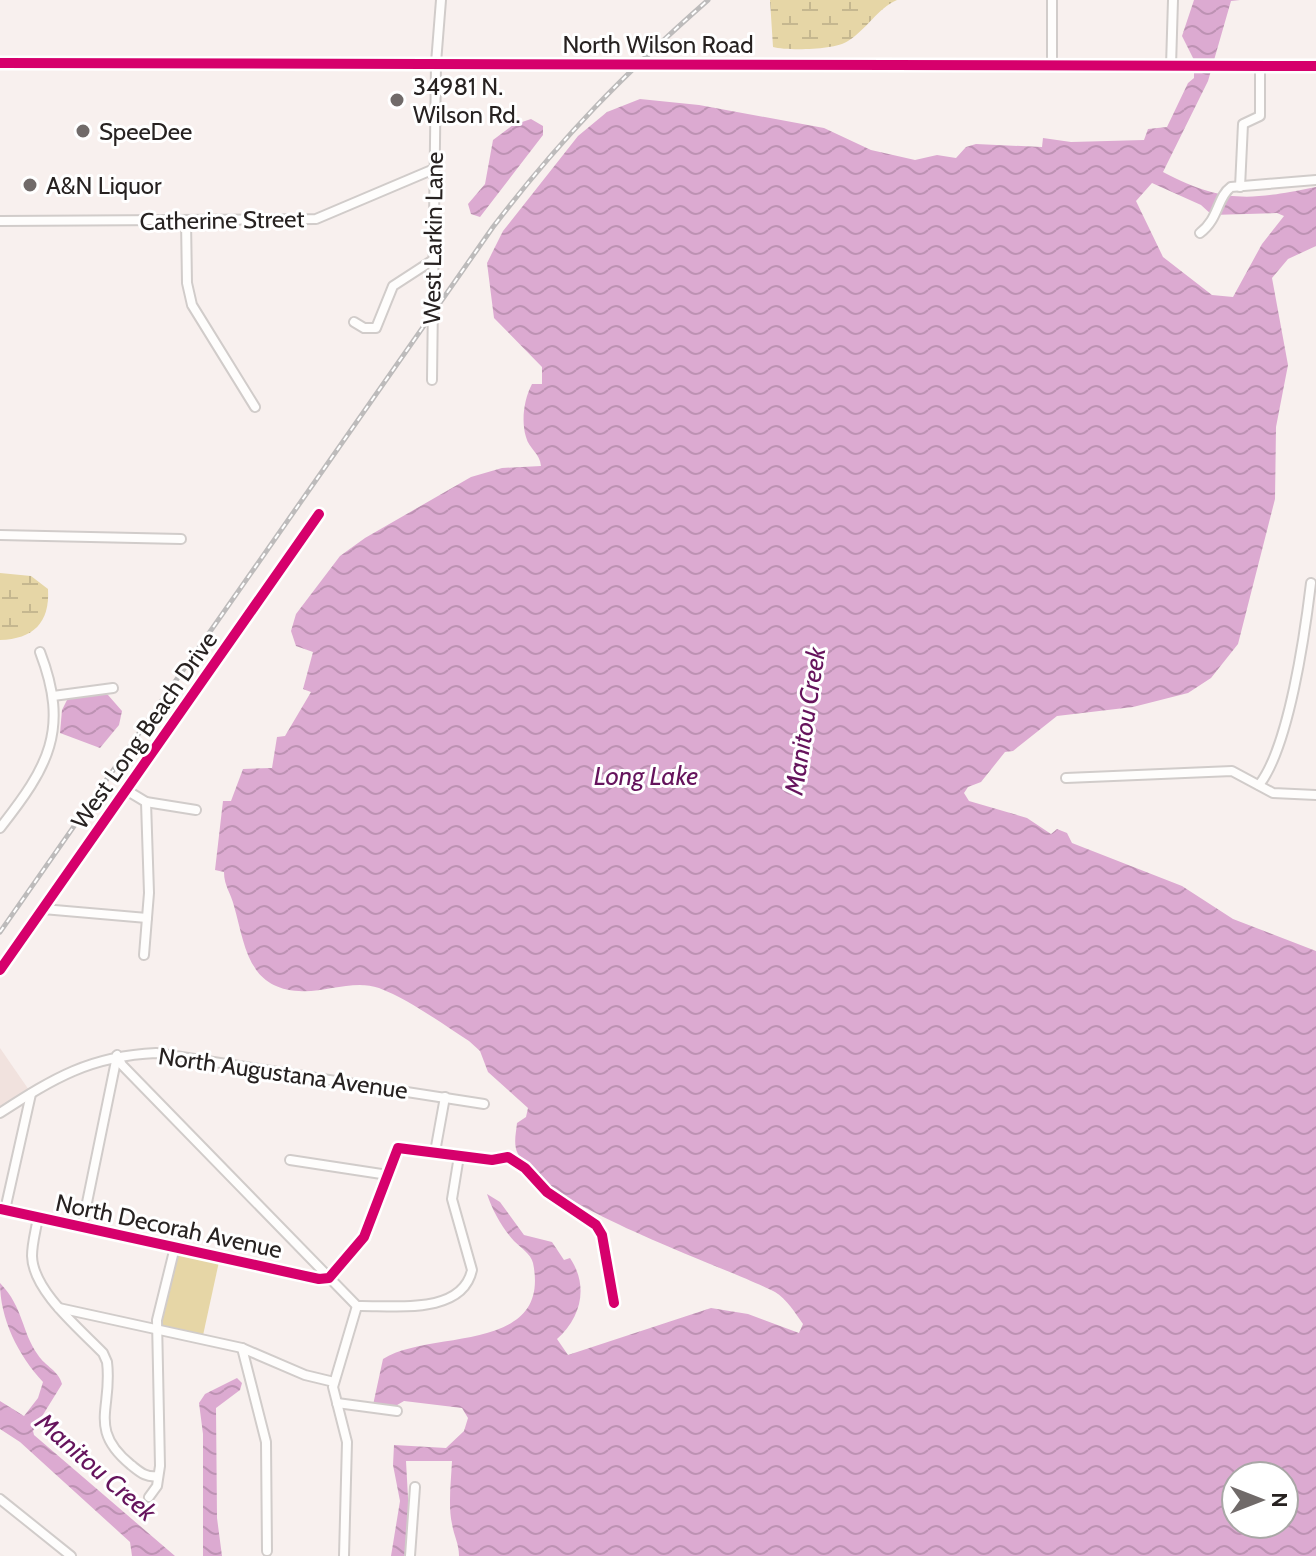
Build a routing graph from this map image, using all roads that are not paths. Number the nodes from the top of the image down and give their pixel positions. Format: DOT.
graph roads {
  1 [pos="441,0"];
  2 [pos="1052,0"];
  3 [pos="1173,0"];
  4 [pos="0,63"];
  5 [pos="436,63"];
  6 [pos="1052,65"];
  7 [pos="1176,66"];
  8 [pos="1260,66"];
  9 [pos="1316,66"];
  10 [pos="434,169"];
  11 [pos="1316,180"];
  12 [pos="1240,187"];
  13 [pos="0,221"];
  14 [pos="186,221"];
  15 [pos="1200,233"];
  16 [pos="433,260"];
  17 [pos="354,322"];
  18 [pos="432,380"];
  19 [pos="255,407"];
  20 [pos="319,514"];
  21 [pos="0,535"];
  22 [pos="181,539"];
  23 [pos="1311,583"];
  24 [pos="40,652"];
  25 [pos="113,688"];
  26 [pos="53,696"];
  27 [pos="1066,778"];
  28 [pos="1259,785"];
  29 [pos="126,790"];
  30 [pos="1316,795"];
  31 [pos="146,802"];
  32 [pos="196,810"];
  33 [pos="0,828"];
  34 [pos="43,909"];
  35 [pos="147,918"];
  36 [pos="144,955"];
  37 [pos="0,970"];
  38 [pos="117,1055"];
  39 [pos="31,1093"];
  40 [pos="445,1097"];
  41 [pos="484,1104"];
  42 [pos="0,1113"];
  43 [pos="435,1152"];
  44 [pos="459,1156"];
  45 [pos="290,1160"];
  46 [pos="388,1175"];
  47 [pos="3,1209"];
  48 [pos="38,1217"];
  49 [pos="82,1227"];
  50 [pos="175,1247"];
  51 [pos="329,1278"];
  52 [pos="614,1303"];
  53 [pos="357,1306"];
  54 [pos="58,1307"];
  55 [pos="157,1329"];
  56 [pos="242,1348"];
  57 [pos="334,1382"];
  58 [pos="337,1403"];
  59 [pos="397,1411"];
  60 [pos="158,1476"];
  61 [pos="415,1487"];
  62 [pos="149,1497"];
  63 [pos="0,1499"];
  64 [pos="267,1551"];
  65 [pos="71,1556"];
  66 [pos="344,1556"];
  67 [pos="410,1556"];
  1 -- 5 [label="street, West Larkin Lane"];
  2 -- 6 [label="street"];
  3 -- 7 [label="street"];
  4 -- 5 [label="street, North Wilson Road"];
  5 -- 6 [label="street, North Wilson Road"];
  5 -- 10 [label="street, West Larkin Lane"];
  6 -- 7 [label="street, North Wilson Road"];
  7 -- 8 [label="street, North Wilson Road"];
  8 -- 9 [label="street, North Wilson Road"];
  8 -- 12 [label="street"];
  10 -- 14 [label="street, Catherine Street"];
  10 -- 16 [label="street, West Larkin Lane"];
  11 -- 12 [label="street"];
  12 -- 15 [label="street"];
  13 -- 14 [label="street, Catherine Street"];
  14 -- 19 [label="street"];
  16 -- 17 [label="street"];
  16 -- 18 [label="street, West Larkin Lane"];
  20 -- 29 [label="street, West Long Beach Drive"];
  21 -- 22 [label="street"];
  23 -- 28 [label="street"];
  24 -- 26 [label="street"];
  25 -- 26 [label="street"];
  26 -- 33 [label="street"];
  27 -- 28 [label="street"];
  28 -- 30 [label="street"];
  29 -- 31 [label="street"];
  29 -- 34 [label="street, West Long Beach Drive"];
  31 -- 32 [label="street"];
  31 -- 35 [label="street"];
  34 -- 35 [label="street"];
  34 -- 37 [label="street, West Long Beach Drive"];
  35 -- 36 [label="street"];
  38 -- 39 [label="street, North Augustana Avenue"];
  38 -- 40 [label="street, North Augustana Avenue"];
  38 -- 49 [label="street"];
  38 -- 51 [label="street"];
  39 -- 42 [label="street, North Augustana Avenue"];
  39 -- 47 [label="street"];
  40 -- 41 [label="street, North Augustana Avenue"];
  40 -- 43 [label="street"];
  43 -- 44 [label="street"];
  43 -- 46 [label="street"];
  44 -- 52 [label="street"];
  44 -- 53 [label="street"];
  45 -- 46 [label="street"];
  46 -- 51 [label="street"];
  47 -- 48 [label="street, North Decorah Avenue"];
  48 -- 49 [label="street, North Decorah Avenue"];
  48 -- 54 [label="street"];
  49 -- 50 [label="street, North Decorah Avenue"];
  50 -- 51 [label="street, North Decorah Avenue"];
  50 -- 55 [label="street"];
  51 -- 53 [label="street"];
  53 -- 57 [label="street"];
  54 -- 55 [label="street"];
  54 -- 60 [label="street"];
  55 -- 56 [label="street"];
  55 -- 60 [label="street"];
  56 -- 57 [label="street"];
  56 -- 64 [label="street"];
  57 -- 58 [label="street"];
  58 -- 59 [label="street"];
  58 -- 66 [label="street"];
  60 -- 62 [label="street"];
  61 -- 67 [label="street"];
  63 -- 65 [label="street"];
}
